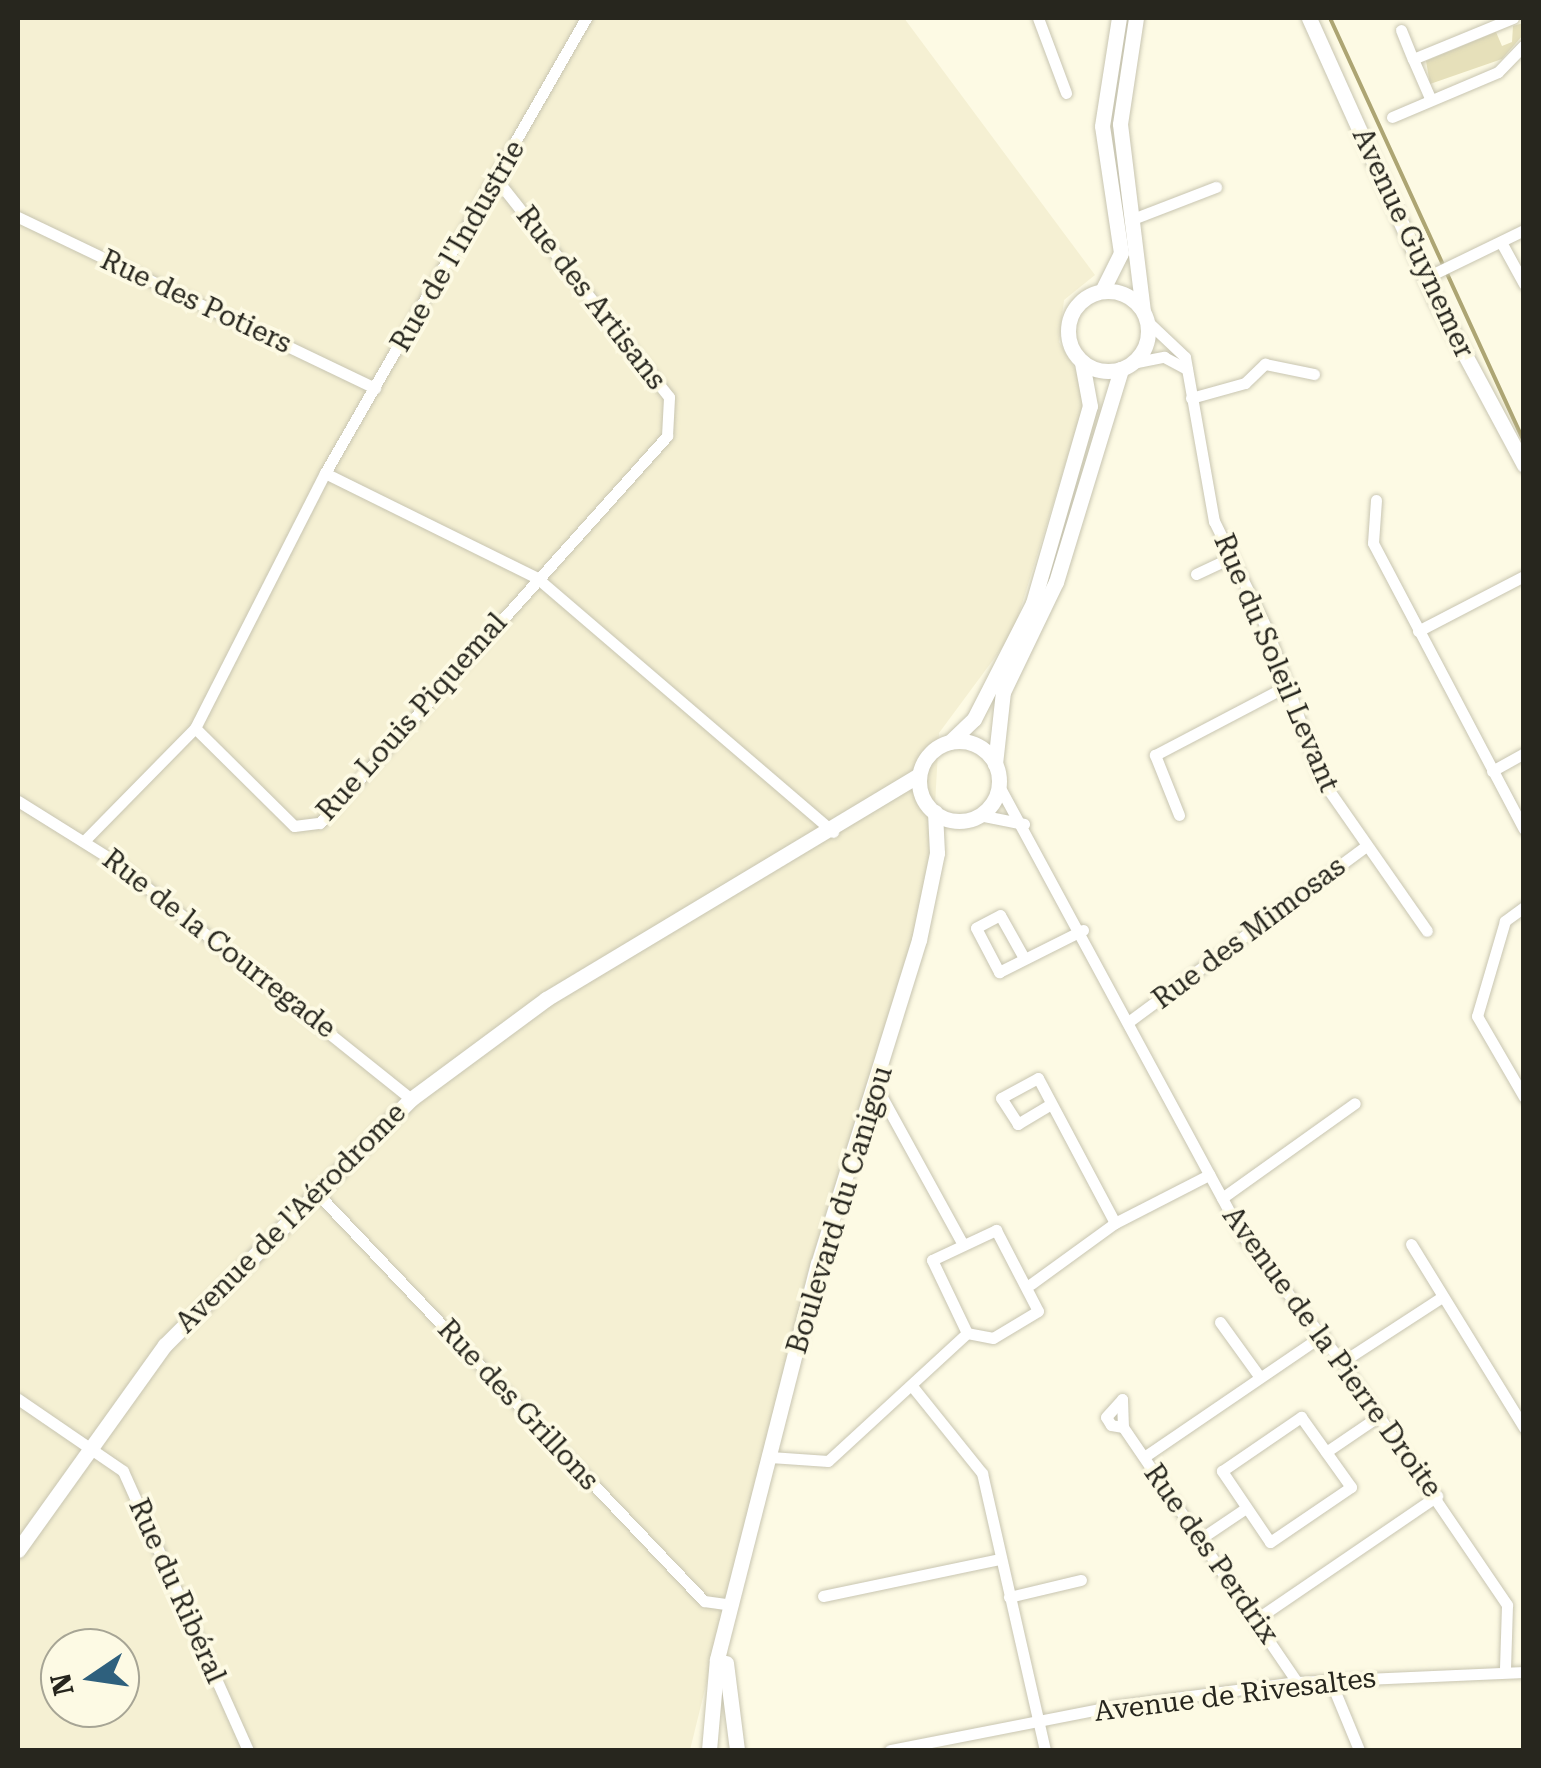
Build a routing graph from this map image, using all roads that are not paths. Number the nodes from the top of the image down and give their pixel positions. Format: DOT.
graph roads {
  1 [pos="586,18"];
  2 [pos="1038,18"];
  3 [pos="1119,18"];
  4 [pos="1136,18"];
  5 [pos="1309,18"];
  6 [pos="1512,18"];
  7 [pos="1401,30"];
  8 [pos="1524,45"];
  9 [pos="1413,59"];
  10 [pos="1066,92"];
  11 [pos="1430,98"];
  12 [pos="1392,116"];
  13 [pos="498,181"];
  14 [pos="1216,187"];
  15 [pos="18,217"];
  16 [pos="1133,219"];
  17 [pos="1524,230"];
  18 [pos="1500,242"];
  19 [pos="1438,272"];
  20 [pos="1524,284"];
  21 [pos="1102,291"];
  22 [pos="1145,316"];
  23 [pos="1082,363"];
  24 [pos="1127,366"];
  25 [pos="1187,370"];
  26 [pos="1314,374"];
  27 [pos="375,388"];
  28 [pos="1191,398"];
  29 [pos="1524,465"];
  30 [pos="325,473"];
  31 [pos="1376,500"];
  32 [pos="1232,557"];
  33 [pos="1196,574"];
  34 [pos="1524,576"];
  35 [pos="537,578"];
  36 [pos="1418,631"];
  37 [pos="1289,685"];
  38 [pos="195,728"];
  39 [pos="950,742"];
  40 [pos="1524,752"];
  41 [pos="995,764"];
  42 [pos="1492,770"];
  43 [pos="919,775"];
  44 [pos="998,784"];
  45 [pos="18,801"];
  46 [pos="887,802"];
  47 [pos="930,808"];
  48 [pos="1178,815"];
  49 [pos="974,817"];
  50 [pos="1024,824"];
  51 [pos="1524,829"];
  52 [pos="833,832"];
  53 [pos="85,840"];
  54 [pos="1366,846"];
  55 [pos="937,853"];
  56 [pos="1524,907"];
  57 [pos="1083,930"];
  58 [pos="1427,930"];
  59 [pos="1024,958"];
  60 [pos="1131,1020"];
  61 [pos="878,1090"];
  62 [pos="1524,1097"];
  63 [pos="411,1098"];
  64 [pos="1354,1103"];
  65 [pos="1051,1104"];
  66 [pos="1209,1175"];
  67 [pos="313,1189"];
  68 [pos="1222,1198"];
  69 [pos="1114,1223"];
  70 [pos="962,1243"];
  71 [pos="1411,1244"];
  72 [pos="1032,1284"];
  73 [pos="1442,1297"];
  74 [pos="1220,1322"];
  75 [pos="968,1333"];
  76 [pos="1323,1336"];
  77 [pos="1342,1362"];
  78 [pos="1259,1376"];
  79 [pos="912,1386"];
  80 [pos="18,1399"];
  81 [pos="1378,1416"];
  82 [pos="1124,1426"];
  83 [pos="1524,1428"];
  84 [pos="90,1444"];
  85 [pos="1326,1452"];
  86 [pos="770,1457"];
  87 [pos="1144,1457"];
  88 [pos="1436,1496"];
  89 [pos="1246,1508"];
  90 [pos="1200,1540"];
  91 [pos="18,1550"];
  92 [pos="1000,1559"];
  93 [pos="1082,1580"];
  94 [pos="822,1596"];
  95 [pos="1009,1597"];
  96 [pos="731,1606"];
  97 [pos="1258,1618"];
  98 [pos="728,1624"];
  99 [pos="1504,1668"];
  100 [pos="1524,1672"];
  101 [pos="1297,1682"];
  102 [pos="1331,1682"];
  103 [pos="1036,1724"];
  104 [pos="248,1750"];
  105 [pos="709,1750"];
  106 [pos="737,1750"];
  107 [pos="890,1750"];
  108 [pos="1046,1750"];
  109 [pos="1359,1750"];
  1 -- 13 [label="street, Rue de l'Industrie"];
  2 -- 10 [label="street"];
  3 -- 21 [label="main road"];
  4 -- 16 [label="main road"];
  5 -- 19 [label="main road, Avenue Guynemer"];
  6 -- 9 [label="street"];
  7 -- 9 [label="street"];
  8 -- 11 [label="street"];
  9 -- 11 [label="street"];
  11 -- 12 [label="street"];
  13 -- 27 [label="street, Rue de l'Industrie"];
  13 -- 35 [label="street, Rue des Artisans"];
  14 -- 16 [label="street"];
  15 -- 27 [label="street, Rue des Potiers"];
  16 -- 22 [label="main road"];
  17 -- 18 [label="street"];
  18 -- 19 [label="street"];
  18 -- 20 [label="street"];
  19 -- 29 [label="main road, Avenue Guynemer"];
  21 -- 22 [label="main road"];
  21 -- 23 [label="main road"];
  22 -- 24 [label="main road"];
  22 -- 25 [label="street, Rue du Soleil Levant"];
  23 -- 24 [label="main road"];
  23 -- 39 [label="main road"];
  24 -- 25 [label="street"];
  24 -- 41 [label="main road"];
  25 -- 28 [label="street, Rue du Soleil Levant"];
  26 -- 28 [label="street"];
  27 -- 30 [label="street, Rue de l'Industrie"];
  28 -- 32 [label="street, Rue du Soleil Levant"];
  30 -- 35 [label="street"];
  30 -- 38 [label="street"];
  31 -- 36 [label="street"];
  32 -- 33 [label="street"];
  32 -- 37 [label="street, Rue du Soleil Levant"];
  34 -- 36 [label="street"];
  35 -- 38 [label="street, Rue Louis Piquemal"];
  35 -- 52 [label="street"];
  36 -- 42 [label="street"];
  37 -- 48 [label="street"];
  37 -- 54 [label="street, Rue du Soleil Levant"];
  38 -- 53 [label="street"];
  39 -- 41 [label="main road"];
  39 -- 43 [label="main road"];
  40 -- 42 [label="street"];
  41 -- 44 [label="main road"];
  42 -- 51 [label="street"];
  43 -- 46 [label="main road, Avenue de l'Aérodrome"];
  43 -- 47 [label="main road"];
  44 -- 49 [label="main road"];
  44 -- 50 [label="street, Avenue de la Pierre Droite"];
  45 -- 53 [label="street, Rue de la Courregade"];
  46 -- 47 [label="main road"];
  46 -- 52 [label="main road, Avenue de l'Aérodrome"];
  47 -- 49 [label="main road"];
  47 -- 55 [label="main road, Boulevard du Canigou"];
  49 -- 50 [label="street"];
  49 -- 55 [label="main road, Boulevard du Canigou"];
  50 -- 57 [label="street, Avenue de la Pierre Droite"];
  52 -- 63 [label="main road, Avenue de l'Aérodrome"];
  53 -- 63 [label="street, Rue de la Courregade"];
  54 -- 58 [label="street, Rue du Soleil Levant"];
  54 -- 60 [label="street, Rue des Mimosas"];
  55 -- 61 [label="main road, Boulevard du Canigou"];
  56 -- 62 [label="street"];
  57 -- 59 [label="street"];
  57 -- 60 [label="street, Avenue de la Pierre Droite"];
  59 -- 59 [label="street"];
  60 -- 66 [label="street, Avenue de la Pierre Droite"];
  61 -- 70 [label="street"];
  61 -- 86 [label="main road, Boulevard du Canigou"];
  63 -- 67 [label="main road, Avenue de l'Aérodrome"];
  64 -- 68 [label="street"];
  65 -- 69 [label="street"];
  66 -- 68 [label="street, Avenue de la Pierre Droite"];
  66 -- 69 [label="street"];
  67 -- 84 [label="main road, Avenue de l'Aérodrome"];
  67 -- 96 [label="street, Rue des Grillons"];
  68 -- 76 [label="street, Avenue de la Pierre Droite"];
  69 -- 72 [label="street"];
  70 -- 72 [label="street"];
  70 -- 75 [label="street"];
  71 -- 73 [label="street"];
  72 -- 75 [label="street"];
  73 -- 77 [label="street"];
  73 -- 83 [label="street"];
  74 -- 78 [label="street"];
  75 -- 79 [label="street"];
  76 -- 77 [label="street, Avenue de la Pierre Droite"];
  76 -- 78 [label="street"];
  77 -- 81 [label="street, Avenue de la Pierre Droite"];
  78 -- 87 [label="street"];
  79 -- 86 [label="street"];
  79 -- 92 [label="street"];
  80 -- 84 [label="street, Rue du Ribéral"];
  81 -- 85 [label="street"];
  81 -- 88 [label="street, Avenue de la Pierre Droite"];
  82 -- 87 [label="street, Rue des Perdrix"];
  84 -- 91 [label="main road, Avenue de l'Aérodrome"];
  84 -- 104 [label="street, Rue du Ribéral"];
  85 -- 89 [label="street"];
  85 -- 89 [label="street"];
  86 -- 96 [label="main road, Boulevard du Canigou"];
  87 -- 90 [label="street, Rue des Perdrix"];
  88 -- 97 [label="street"];
  88 -- 99 [label="street, Avenue de la Pierre Droite"];
  89 -- 90 [label="street"];
  90 -- 97 [label="street, Rue des Perdrix"];
  92 -- 94 [label="street"];
  92 -- 95 [label="street"];
  93 -- 95 [label="street"];
  95 -- 103 [label="street"];
  96 -- 98 [label="main road, Boulevard du Canigou"];
  97 -- 101 [label="street, Rue des Perdrix"];
  98 -- 105 [label="main road, Boulevard du Canigou"];
  98 -- 106 [label="main road, Boulevard du Canigou"];
  99 -- 100 [label="street, Avenue de Rivesaltes"];
  99 -- 102 [label="street, Avenue de Rivesaltes"];
  101 -- 102 [label="street, Avenue de Rivesaltes"];
  101 -- 103 [label="street, Avenue de Rivesaltes"];
  102 -- 109 [label="street"];
  103 -- 107 [label="street, Avenue de Rivesaltes"];
  103 -- 108 [label="street"];
}
